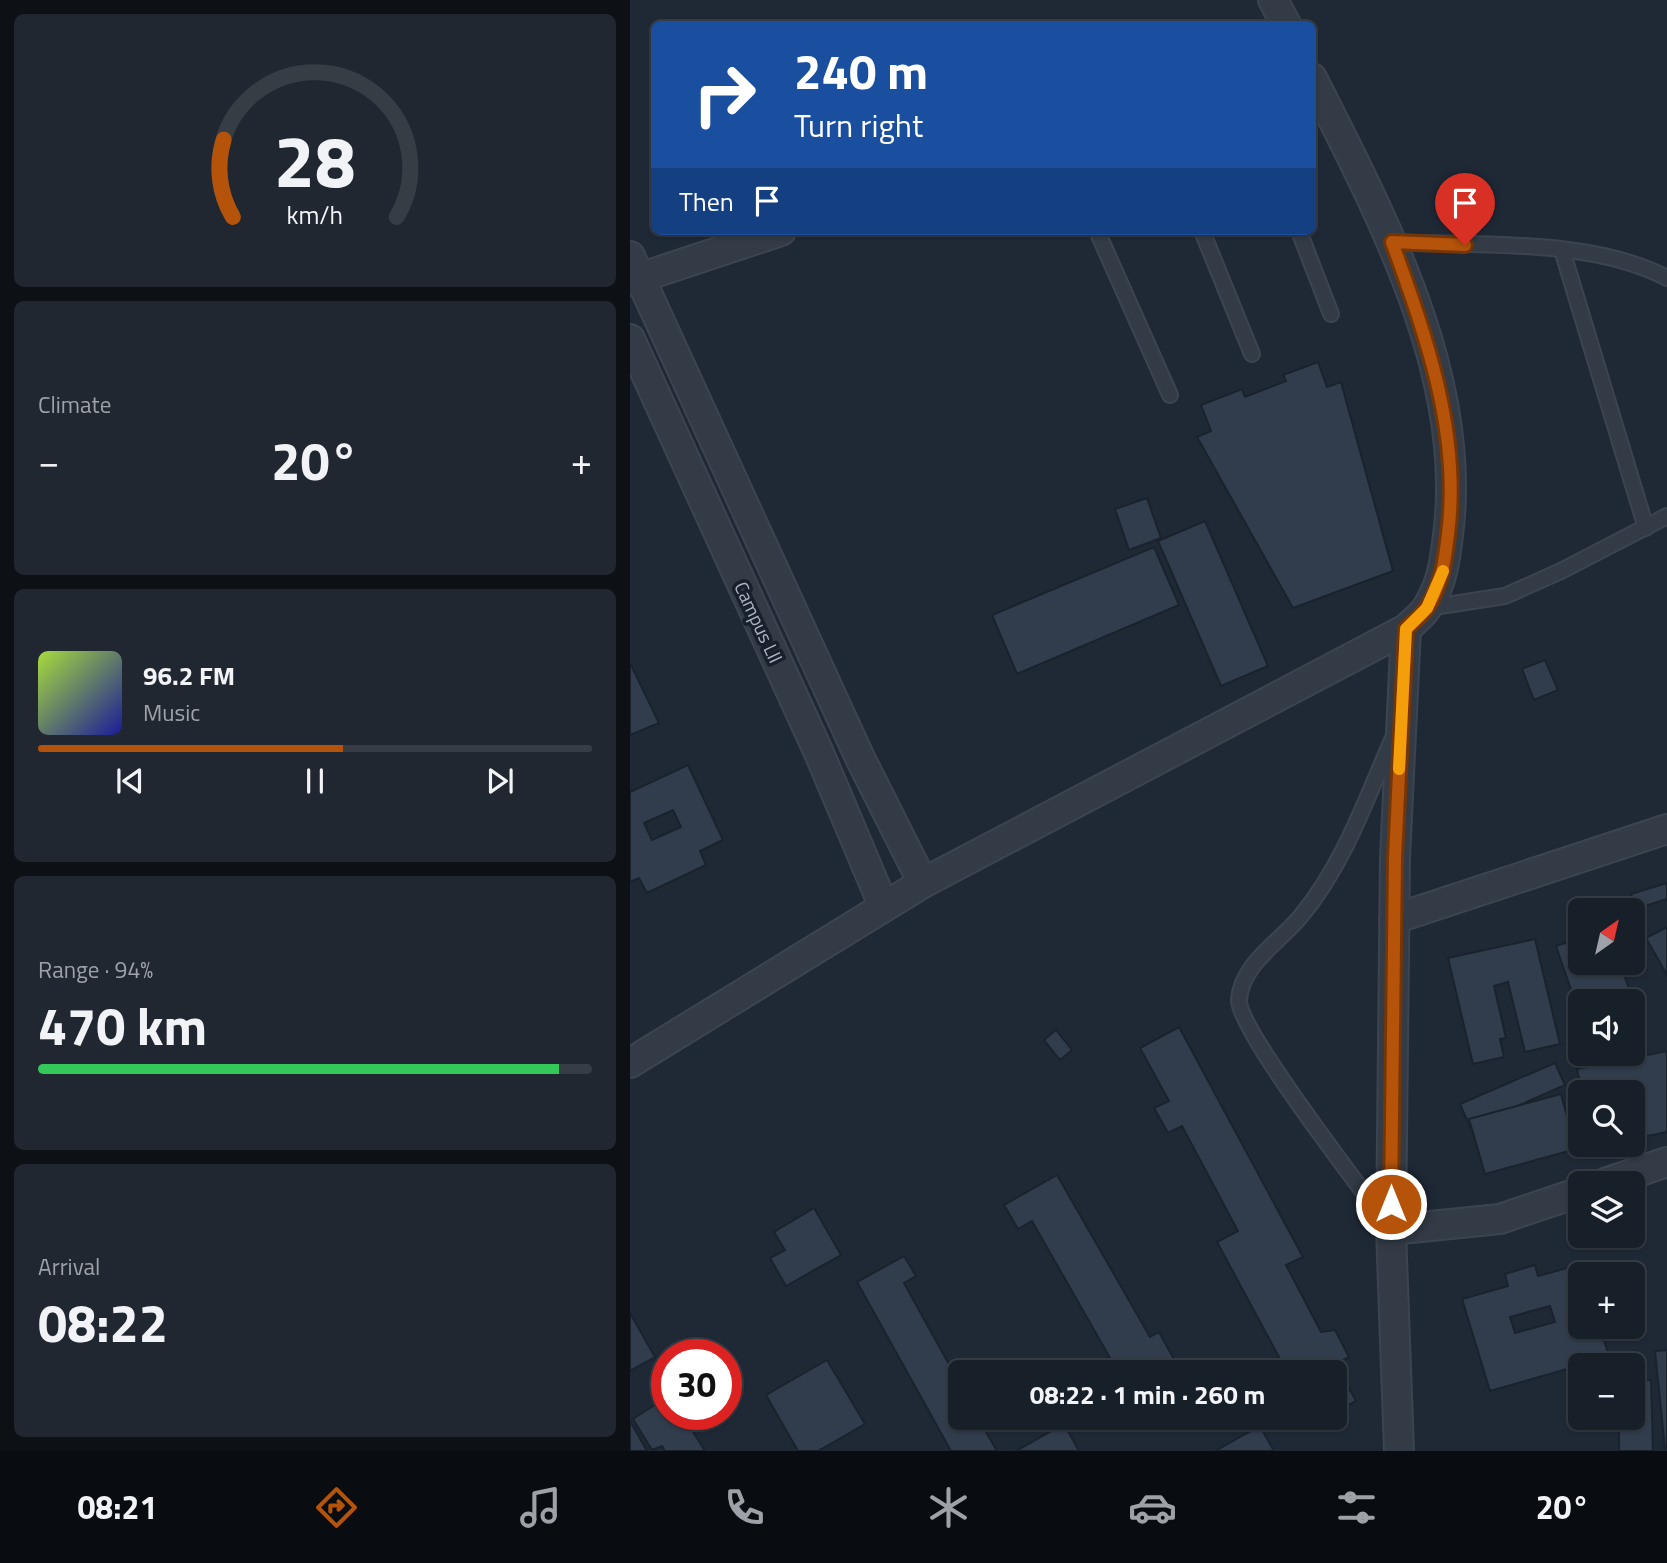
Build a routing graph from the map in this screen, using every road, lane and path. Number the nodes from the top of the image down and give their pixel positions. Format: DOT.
graph roads {
  1 [pos="1273,0"];
  2 [pos="1284,21"];
  3 [pos="1316,86"];
  4 [pos="767,235"];
  5 [pos="1099,235"];
  6 [pos="1204,235"];
  7 [pos="1301,235"];
  8 [pos="1392,242"];
  9 [pos="1562,250"];
  10 [pos="633,272"];
  11 [pos="1667,278"];
  12 [pos="1331,314"];
  13 [pos="630,339"];
  14 [pos="1252,354"];
  15 [pos="1170,395"];
  16 [pos="1667,516"];
  17 [pos="1646,528"];
  18 [pos="1427,608"];
  19 [pos="1406,629"];
  20 [pos="1402,717"];
  21 [pos="1667,829"];
  22 [pos="923,883"];
  23 [pos="884,907"];
  24 [pos="1394,919"];
  25 [pos="630,1063"];
  26 [pos="1667,1162"];
  27 [pos="1640,1171"];
  28 [pos="1568,1196"];
  29 [pos="1391,1230"];
  30 [pos="1399,1451"];
  1 -- 2 [label="street"];
  3 -- 8 [label="street"];
  4 -- 10 [label="street"];
  5 -- 15 [label="lane"];
  6 -- 14 [label="lane"];
  7 -- 12 [label="lane"];
  8 -- 9 [label="lane"];
  8 -- 18 [label="street"];
  9 -- 11 [label="lane"];
  9 -- 17 [label="lane"];
  10 -- 22 [label="street"];
  13 -- 23 [label="street, Campus Lll"];
  16 -- 17 [label="lane"];
  17 -- 18 [label="lane"];
  18 -- 19 [label="street"];
  19 -- 20 [label="street"];
  19 -- 22 [label="street"];
  20 -- 24 [label="street"];
  20 -- 29 [label="lane"];
  21 -- 24 [label="street"];
  22 -- 23 [label="street"];
  23 -- 25 [label="street"];
  24 -- 29 [label="street"];
  26 -- 27 [label="street"];
  28 -- 29 [label="street"];
  29 -- 30 [label="street"];
}
